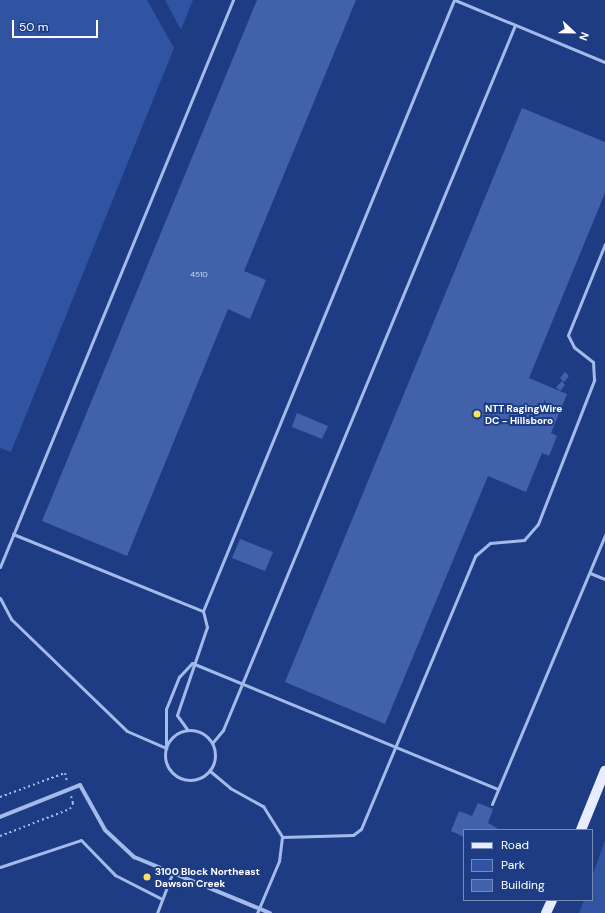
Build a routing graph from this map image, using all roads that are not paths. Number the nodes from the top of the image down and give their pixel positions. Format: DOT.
graph roads {
  1 [pos="233,0"];
  2 [pos="454,0"];
  3 [pos="515,25"];
  4 [pos="605,62"];
  5 [pos="605,244"];
  6 [pos="13,534"];
  7 [pos="605,535"];
  8 [pos="0,567"];
  9 [pos="590,573"];
  10 [pos="605,579"];
  11 [pos="0,598"];
  12 [pos="203,611"];
  13 [pos="192,663"];
  14 [pos="242,684"];
  15 [pos="188,729"];
  16 [pos="213,742"];
  17 [pos="166,748"];
  18 [pos="398,748"];
  19 [pos="210,771"];
  20 [pos="605,771"];
  21 [pos="498,789"];
  22 [pos="492,804"];
  23 [pos="0,817"];
  24 [pos="581,829"];
  25 [pos="282,837"];
  26 [pos="0,867"];
  27 [pos="172,874"];
  28 [pos="162,899"];
  29 [pos="552,901"];
  30 [pos="258,908"];
  31 [pos="157,913"];
  32 [pos="257,913"];
  33 [pos="270,913"];
  34 [pos="546,913"];
  1 -- 6 [label="lane"];
  2 -- 3 [label="lane"];
  2 -- 12 [label="lane"];
  3 -- 4 [label="lane"];
  3 -- 14 [label="lane"];
  5 -- 18 [label="lane"];
  6 -- 8 [label="lane"];
  6 -- 12 [label="lane"];
  7 -- 9 [label="lane"];
  9 -- 10 [label="lane"];
  9 -- 21 [label="lane"];
  11 -- 17 [label="lane"];
  12 -- 13 [label="lane"];
  13 -- 14 [label="lane"];
  13 -- 15 [label="lane"];
  13 -- 17 [label="lane"];
  14 -- 16 [label="lane"];
  14 -- 18 [label="lane"];
  15 -- 16 [label="lane"];
  15 -- 17 [label="lane"];
  16 -- 19 [label="lane"];
  17 -- 19 [label="lane"];
  18 -- 21 [label="lane"];
  18 -- 25 [label="lane"];
  19 -- 25 [label="lane"];
  20 -- 24 [label="main road"];
  21 -- 22 [label="lane"];
  23 -- 27 [label="street"];
  25 -- 30 [label="lane"];
  26 -- 28 [label="lane"];
  27 -- 28 [label="lane"];
  27 -- 30 [label="street"];
  28 -- 31 [label="lane"];
  29 -- 34 [label="main road"];
  30 -- 32 [label="lane"];
  30 -- 33 [label="street"];
}
